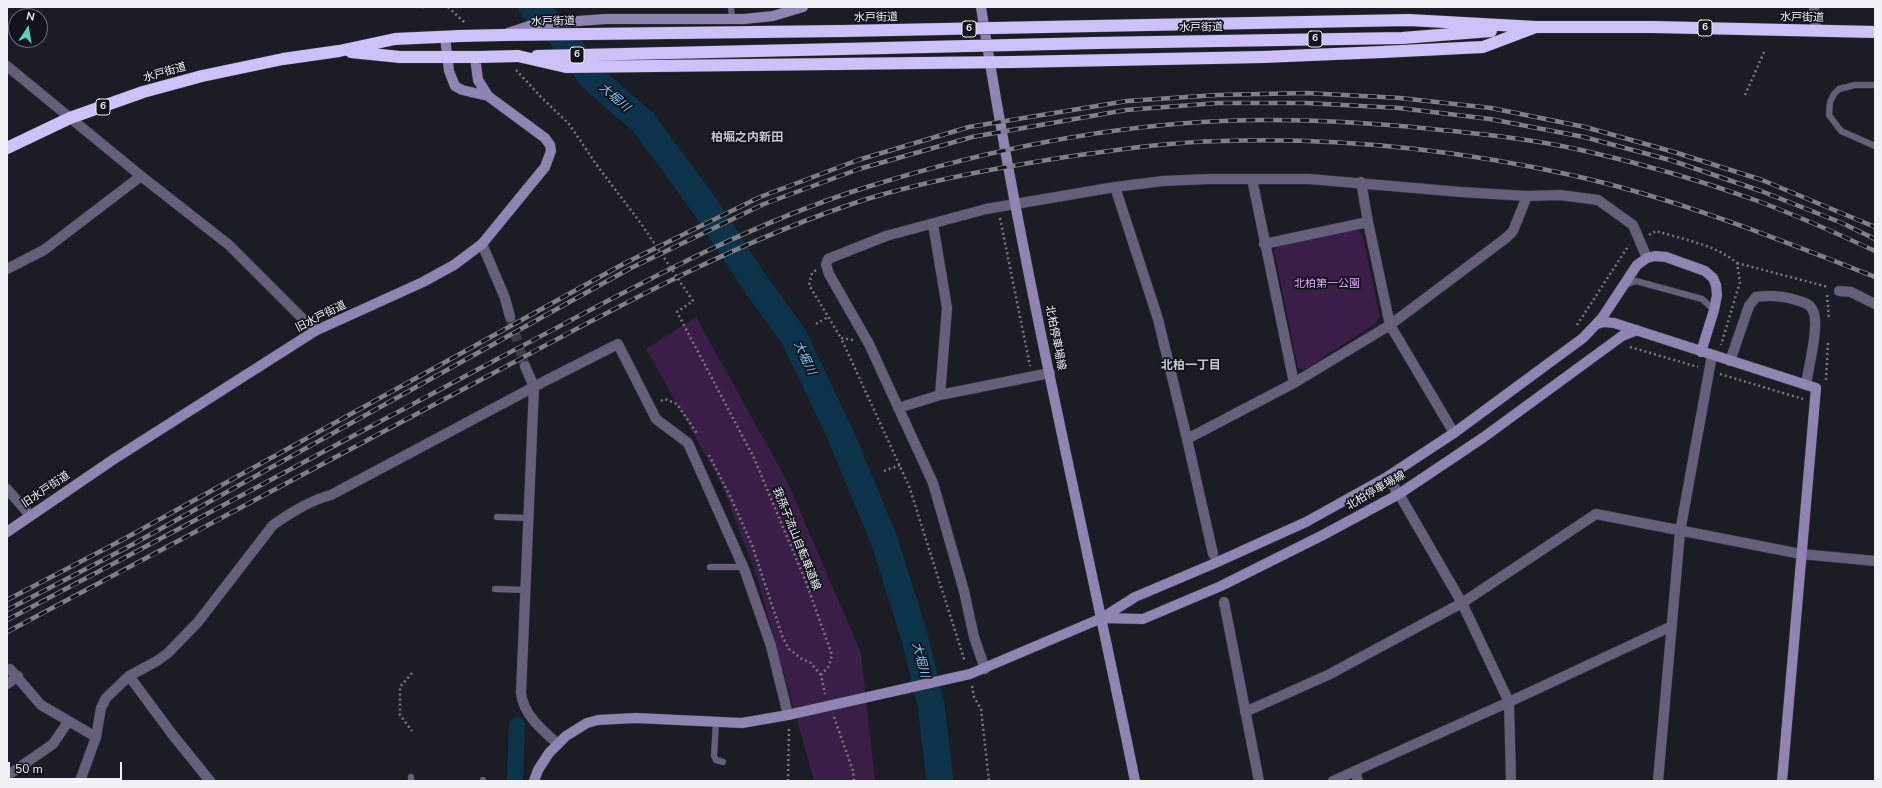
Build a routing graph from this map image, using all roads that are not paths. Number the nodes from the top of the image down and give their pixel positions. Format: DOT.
graph roads {
  1 [pos="732,7"];
  2 [pos="803,7"];
  3 [pos="981,7"];
  4 [pos="1814,7"];
  5 [pos="732,19"];
  6 [pos="1536,27"];
  7 [pos="1816,31"];
  8 [pos="1875,32"];
  9 [pos="503,35"];
  10 [pos="445,36"];
  11 [pos="339,51"];
  12 [pos="447,57"];
  13 [pos="477,57"];
  14 [pos="516,62"];
  15 [pos="989,62"];
  16 [pos="7,66"];
  17 [pos="1875,85"];
  18 [pos="488,96"];
  19 [pos="70,118"];
  20 [pos="1875,146"];
  21 [pos="7,148"];
  22 [pos="140,176"];
  23 [pos="1252,179"];
  24 [pos="1361,182"];
  25 [pos="1115,187"];
  26 [pos="1527,196"];
  27 [pos="1016,205"];
  28 [pos="1368,222"];
  29 [pos="933,224"];
  30 [pos="482,244"];
  31 [pos="1264,244"];
  32 [pos="1647,258"];
  33 [pos="7,269"];
  34 [pos="1622,287"];
  35 [pos="1839,291"];
  36 [pos="1875,304"];
  37 [pos="1714,310"];
  38 [pos="510,317"];
  39 [pos="1599,321"];
  40 [pos="1390,325"];
  41 [pos="1637,330"];
  42 [pos="315,331"];
  43 [pos="1701,352"];
  44 [pos="1712,356"];
  45 [pos="1730,361"];
  46 [pos="525,366"];
  47 [pos="1050,373"];
  48 [pos="1294,383"];
  49 [pos="1806,385"];
  50 [pos="534,387"];
  51 [pos="940,395"];
  52 [pos="898,408"];
  53 [pos="1454,433"];
  54 [pos="1187,439"];
  55 [pos="1387,477"];
  56 [pos="7,488"];
  57 [pos="1399,494"];
  58 [pos="30,515"];
  59 [pos="497,517"];
  60 [pos="528,518"];
  61 [pos="7,532"];
  62 [pos="1680,532"];
  63 [pos="1213,554"];
  64 [pos="1801,554"];
  65 [pos="1875,561"];
  66 [pos="743,565"];
  67 [pos="710,567"];
  68 [pos="495,589"];
  69 [pos="526,590"];
  70 [pos="1224,602"];
  71 [pos="1462,603"];
  72 [pos="1102,618"];
  73 [pos="1672,626"];
  74 [pos="985,668"];
  75 [pos="129,676"];
  76 [pos="7,684"];
  77 [pos="1509,702"];
  78 [pos="1245,712"];
  79 [pos="788,716"];
  80 [pos="68,722"];
  81 [pos="716,722"];
  82 [pos="96,737"];
  83 [pos="558,744"];
  84 [pos="723,762"];
  85 [pos="7,776"];
  86 [pos="1356,776"];
  87 [pos="80,781"];
  88 [pos="210,781"];
  89 [pos="534,781"];
  90 [pos="1135,781"];
  91 [pos="1259,781"];
  92 [pos="1333,781"];
  93 [pos="1511,781"];
  94 [pos="1658,781"];
  95 [pos="1782,781"];
  1 -- 5 [label="lane"];
  2 -- 5 [label="street"];
  3 -- 15 [label="street, 北柏停車場線"];
  4 -- 7 [label="street"];
  5 -- 9 [label="street"];
  6 -- 7 [label="highway, 水戸街道 / 6"];
  6 -- 9 [label="highway, 水戸街道 / 6, bridge"];
  6 -- 14 [label="highway, 水戸街道 / 6, bridge"];
  6 -- 15 [label="highway"];
  7 -- 8 [label="highway, 水戸街道 / 6"];
  9 -- 10 [label="highway, 水戸街道 / 6, bridge"];
  10 -- 11 [label="highway, 水戸街道 / 6"];
  10 -- 12 [label="street, 旧水戸街道"];
  11 -- 12 [label="highway, 水戸街道 / 6"];
  11 -- 19 [label="highway, 水戸街道 / 6"];
  12 -- 13 [label="highway, 水戸街道 / 6"];
  12 -- 18 [label="street, 旧水戸街道"];
  13 -- 14 [label="highway, 水戸街道 / 6, bridge"];
  13 -- 18 [label="street, 旧水戸街道"];
  14 -- 15 [label="highway"];
  15 -- 27 [label="street, 北柏停車場線"];
  16 -- 19 [label="street"];
  17 -- 20 [label="lane"];
  18 -- 30 [label="street, 旧水戸街道"];
  19 -- 21 [label="highway, 水戸街道 / 6"];
  19 -- 22 [label="street"];
  22 -- 33 [label="street"];
  22 -- 42 [label="street"];
  23 -- 24 [label="street"];
  23 -- 25 [label="street"];
  23 -- 31 [label="street"];
  24 -- 26 [label="street"];
  24 -- 28 [label="street"];
  25 -- 27 [label="street"];
  25 -- 54 [label="street"];
  26 -- 32 [label="street"];
  26 -- 40 [label="street"];
  27 -- 29 [label="street"];
  27 -- 47 [label="street, 北柏停車場線"];
  28 -- 31 [label="street"];
  28 -- 40 [label="street"];
  29 -- 51 [label="street"];
  29 -- 52 [label="street"];
  30 -- 38 [label="street"];
  30 -- 42 [label="street, 旧水戸街道"];
  31 -- 48 [label="street"];
  32 -- 34 [label="street, 北柏停車場線"];
  32 -- 37 [label="street"];
  34 -- 37 [label="lane"];
  34 -- 39 [label="street, 北柏停車場線"];
  35 -- 36 [label="street"];
  37 -- 43 [label="street"];
  39 -- 41 [label="street"];
  39 -- 53 [label="street, 北柏停車場線"];
  40 -- 48 [label="street"];
  40 -- 53 [label="street"];
  41 -- 43 [label="street"];
  41 -- 57 [label="street, 北柏停車場線"];
  42 -- 58 [label="street, 旧水戸街道"];
  43 -- 44 [label="street"];
  44 -- 45 [label="street"];
  44 -- 62 [label="street"];
  45 -- 49 [label="street"];
  45 -- 49 [label="street"];
  46 -- 50 [label="street"];
  47 -- 51 [label="street"];
  47 -- 72 [label="street, 北柏停車場線"];
  48 -- 54 [label="street"];
  49 -- 64 [label="street"];
  50 -- 60 [label="street"];
  50 -- 66 [label="street"];
  50 -- 75 [label="street"];
  51 -- 52 [label="street"];
  52 -- 74 [label="street"];
  53 -- 55 [label="street, 北柏停車場線"];
  54 -- 63 [label="street"];
  55 -- 57 [label="street"];
  55 -- 72 [label="street, 北柏停車場線"];
  56 -- 58 [label="street"];
  57 -- 71 [label="street"];
  57 -- 72 [label="street, 北柏停車場線"];
  58 -- 61 [label="street, 旧水戸街道"];
  59 -- 60 [label="lane"];
  60 -- 69 [label="street"];
  62 -- 64 [label="street"];
  62 -- 71 [label="street"];
  62 -- 73 [label="street"];
  64 -- 65 [label="street"];
  64 -- 95 [label="street"];
  66 -- 67 [label="lane"];
  66 -- 79 [label="street"];
  68 -- 69 [label="lane"];
  69 -- 83 [label="street"];
  70 -- 78 [label="street"];
  71 -- 77 [label="street"];
  71 -- 78 [label="street"];
  72 -- 74 [label="street"];
  72 -- 90 [label="street"];
  73 -- 77 [label="street"];
  73 -- 94 [label="street"];
  74 -- 79 [label="street"];
  75 -- 82 [label="street"];
  75 -- 88 [label="street"];
  76 -- 80 [label="street"];
  77 -- 86 [label="street"];
  77 -- 93 [label="street"];
  78 -- 91 [label="street"];
  79 -- 81 [label="street"];
  80 -- 82 [label="street"];
  80 -- 85 [label="street"];
  81 -- 83 [label="street"];
  81 -- 84 [label="lane"];
  82 -- 87 [label="street"];
  83 -- 89 [label="street"];
  86 -- 92 [label="street"];
}
